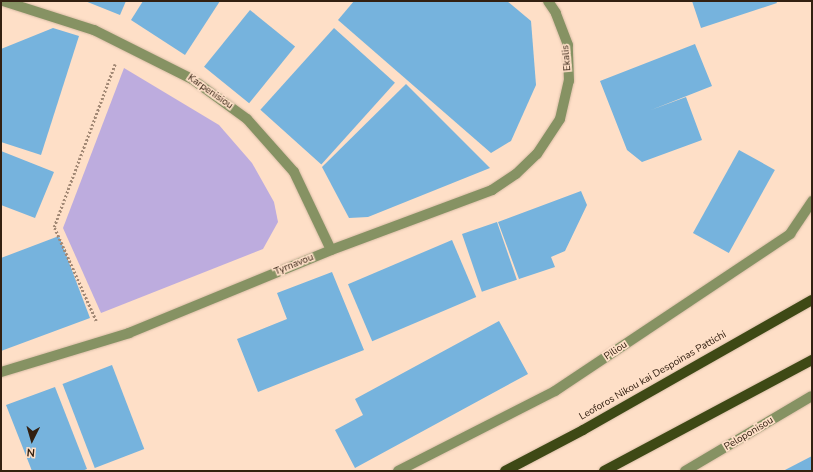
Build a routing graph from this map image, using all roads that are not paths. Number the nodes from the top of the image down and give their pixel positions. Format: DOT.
graph roads {
  1 [pos="3,1"];
  2 [pos="548,1"];
  3 [pos="560,119"];
  4 [pos="812,200"];
  5 [pos="332,250"];
  6 [pos="812,300"];
  7 [pos="812,360"];
  8 [pos="1,372"];
  9 [pos="812,396"];
  10 [pos="398,471"];
  11 [pos="505,471"];
  12 [pos="604,471"];
  13 [pos="686,471"];
  1 -- 5 [label="street, Karpenisiou"];
  2 -- 3 [label="street, Ekalis"];
  3 -- 5 [label="street, Tyrnavou"];
  4 -- 10 [label="street, Piliou"];
  5 -- 8 [label="street, Tyrnavou"];
  6 -- 11 [label="main road, Leoforos Nikou kai Despoinas Pattichi"];
  7 -- 12 [label="main road"];
  9 -- 13 [label="street, Peloponisou"];
}
